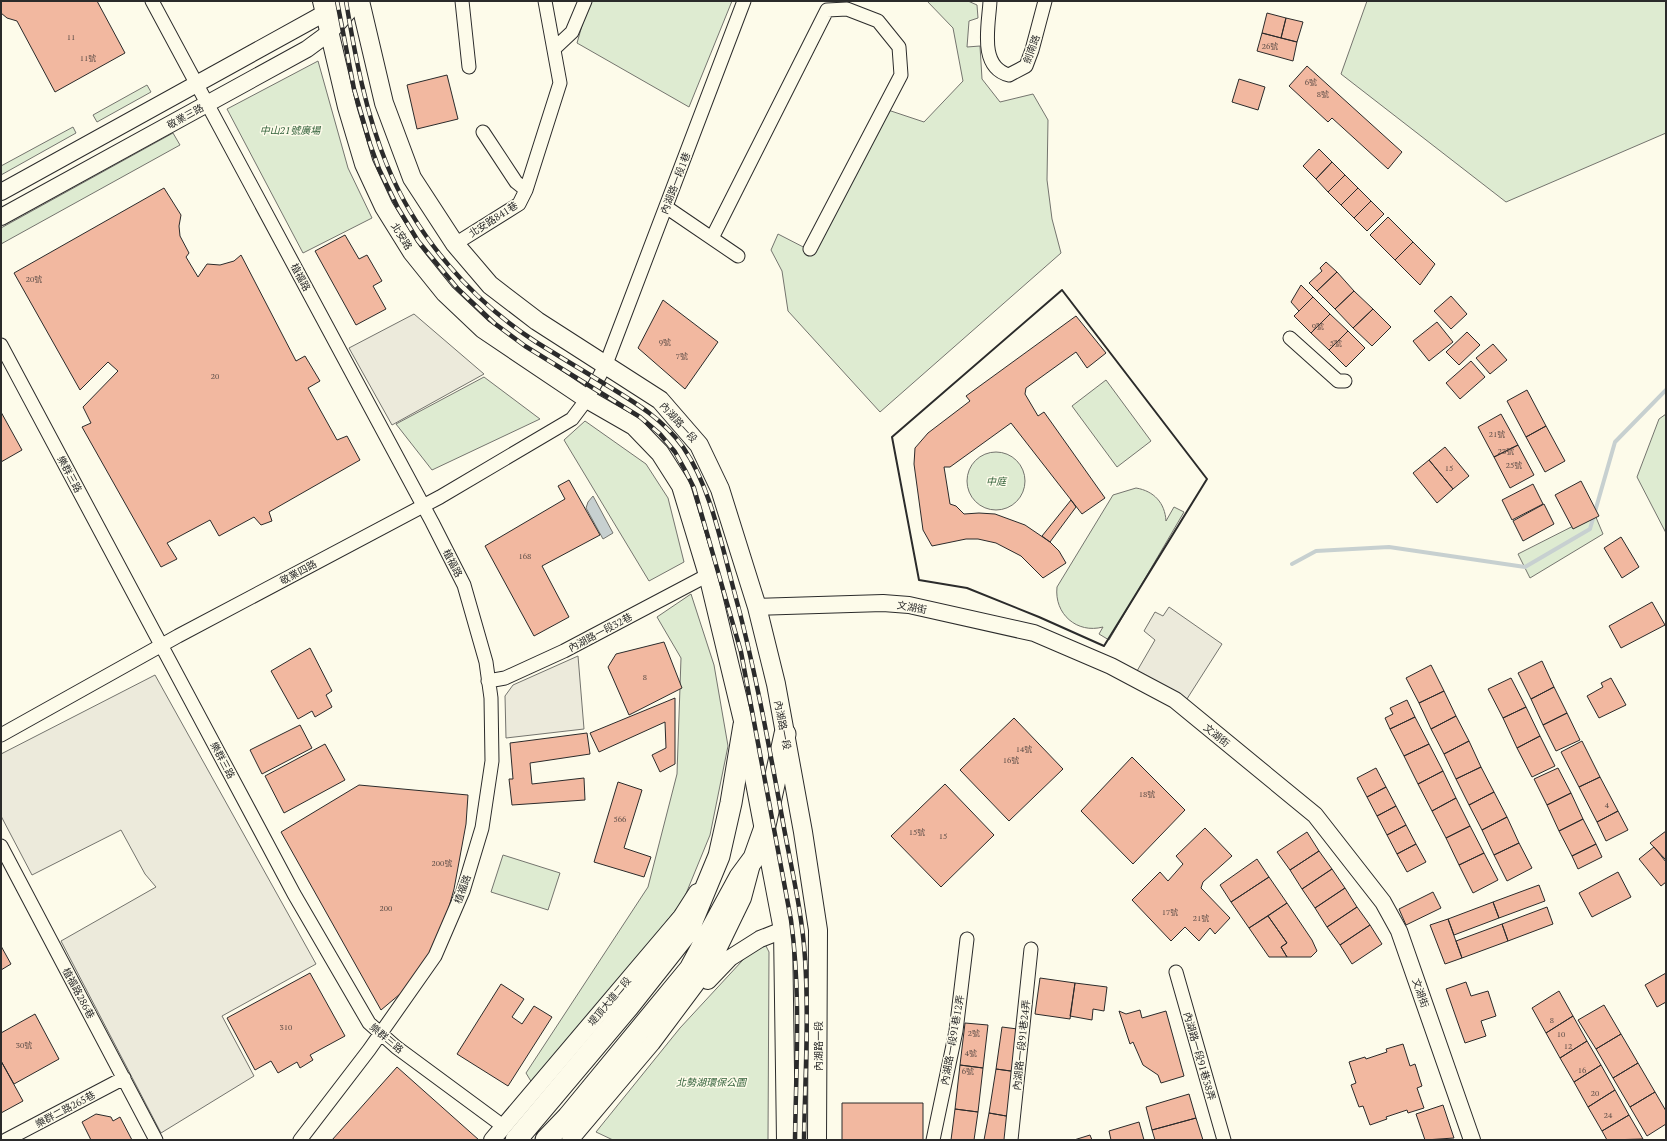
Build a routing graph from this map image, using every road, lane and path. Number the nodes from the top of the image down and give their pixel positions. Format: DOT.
graph roads {
  1 [pos="152,1"];
  2 [pos="354,1"];
  3 [pos="359,1"];
  4 [pos="462,1"];
  5 [pos="545,1"];
  6 [pos="585,1"];
  7 [pos="744,1"];
  8 [pos="990,1"];
  9 [pos="1045,1"];
  10 [pos="323,7"];
  11 [pos="330,32"];
  12 [pos="555,48"];
  13 [pos="469,67"];
  14 [pos="197,84"];
  15 [pos="208,103"];
  16 [pos="483,132"];
  17 [pos="526,190"];
  18 [pos="1,192"];
  19 [pos="666,207"];
  20 [pos="1,217"];
  21 [pos="712,238"];
  22 [pos="455,244"];
  23 [pos="810,249"];
  24 [pos="738,256"];
  25 [pos="1290,338"];
  26 [pos="1,345"];
  27 [pos="606,364"];
  28 [pos="1345,382"];
  29 [pos="587,399"];
  30 [pos="424,506"];
  31 [pos="708,575"];
  32 [pos="757,607"];
  33 [pos="163,645"];
  34 [pos="488,681"];
  35 [pos="744,725"];
  36 [pos="785,734"];
  37 [pos="1,735"];
  38 [pos="764,830"];
  39 [pos="1,846"];
  40 [pos="754,858"];
  41 [pos="783,930"];
  42 [pos="967,938"];
  43 [pos="1031,949"];
  44 [pos="1176,972"];
  45 [pos="380,1033"];
  46 [pos="652,1043"];
  47 [pos="124,1078"];
  48 [pos="510,1133"];
  49 [pos="6,1140"];
  50 [pos="156,1140"];
  51 [pos="300,1140"];
  52 [pos="492,1140"];
  53 [pos="546,1140"];
  54 [pos="570,1140"];
  55 [pos="786,1140"];
  56 [pos="818,1140"];
  57 [pos="933,1140"];
  58 [pos="1011,1140"];
  59 [pos="1224,1140"];
  60 [pos="1472,1140"];
  1 -- 14 [label="street, 植福路"];
  2 -- 10 [label="street"];
  3 -- 11 [label="street, 敬業三路"];
  3 -- 22 [label="main road"];
  4 -- 13 [label="street"];
  5 -- 12 [label="street, 北安路841巷"];
  6 -- 12 [label="street"];
  7 -- 19 [label="street, 內湖路一段1巷"];
  8 -- 9 [label="street, 劍南路"];
  10 -- 11 [label="main road, 北安路"];
  10 -- 14 [label="street"];
  11 -- 15 [label="street, 敬業三路"];
  11 -- 29 [label="main road, 北安路"];
  12 -- 17 [label="street, 北安路841巷"];
  14 -- 15 [label="street, 植福路"];
  14 -- 18 [label="street"];
  15 -- 20 [label="street, 敬業三路"];
  15 -- 30 [label="street, 植福路"];
  16 -- 17 [label="street, 北安路841巷"];
  17 -- 22 [label="street, 北安路841巷"];
  19 -- 21 [label="street"];
  19 -- 27 [label="street, 內湖路一段1巷"];
  21 -- 23 [label="street"];
  21 -- 24 [label="street"];
  22 -- 27 [label="main road"];
  25 -- 28 [label="street"];
  26 -- 33 [label="street, 樂群三路"];
  27 -- 29 [label="street, 內湖路一段1巷"];
  27 -- 32 [label="main road, 內湖路一段"];
  29 -- 30 [label="street, 敬業四路"];
  29 -- 31 [label="main road"];
  30 -- 33 [label="street, 敬業四路"];
  30 -- 34 [label="street, 植福路"];
  31 -- 34 [label="street, 內湖路一段32巷"];
  31 -- 35 [label="main road"];
  32 -- 36 [label="main road, 內湖路一段"];
  32 -- 60 [label="street, 文湖街"];
  33 -- 37 [label="street, 敬業四路"];
  33 -- 45 [label="street, 樂群三路"];
  34 -- 45 [label="street, 植福路"];
  35 -- 38 [label="main road"];
  35 -- 48 [label="highway, 堤頂大道二段"];
  36 -- 38 [label="highway"];
  36 -- 56 [label="main road, 內湖路一段"];
  38 -- 40 [label="highway"];
  38 -- 41 [label="main road"];
  39 -- 47 [label="street, 植福路286巷"];
  40 -- 46 [label="street"];
  40 -- 53 [label="highway"];
  41 -- 46 [label="street"];
  41 -- 55 [label="main road"];
  42 -- 57 [label="street, 內湖路一段91巷12弄"];
  43 -- 58 [label="street, 內湖路一段91巷24弄"];
  44 -- 59 [label="street, 內湖路一段91巷38弄"];
  45 -- 48 [label="street, 樂群三路"];
  45 -- 51 [label="street, 植福路"];
  46 -- 54 [label="street"];
  47 -- 49 [label="street, 樂群二路265巷"];
  47 -- 50 [label="street, 植福路286巷"];
  48 -- 52 [label="street, 堤頂大道二段"];
}
